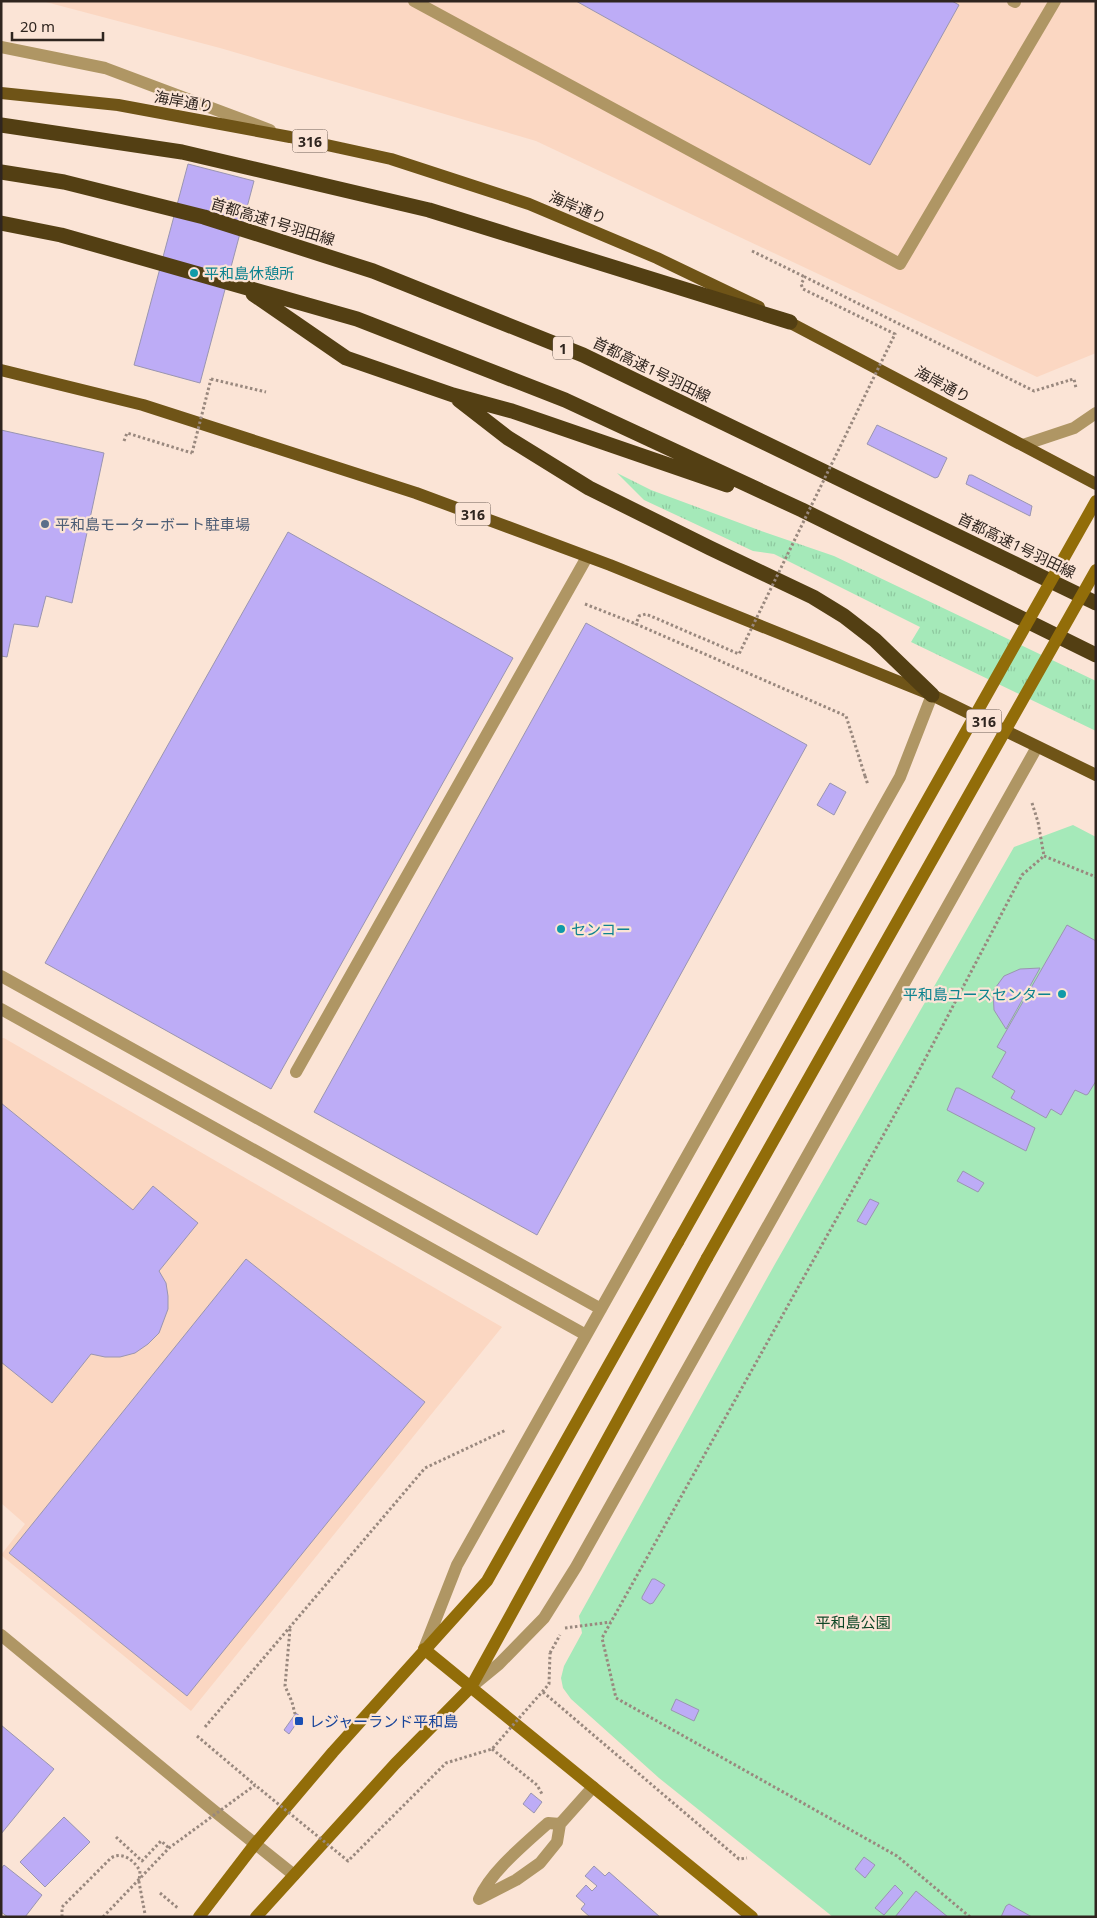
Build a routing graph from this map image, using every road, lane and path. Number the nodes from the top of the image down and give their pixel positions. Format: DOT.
graph roads {
  1 [pos="414,1"];
  2 [pos="1055,1"];
  3 [pos="1,47"];
  4 [pos="1,93"];
  5 [pos="1,125"];
  6 [pos="290,137"];
  7 [pos="1,172"];
  8 [pos="1,223"];
  9 [pos="753,252"];
  10 [pos="805,277"];
  11 [pos="242,286"];
  12 [pos="790,322"];
  13 [pos="1,370"];
  14 [pos="1076,388"];
  15 [pos="266,392"];
  16 [pos="453,395"];
  17 [pos="1096,413"];
  18 [pos="124,441"];
  19 [pos="1023,445"];
  20 [pos="1096,484"];
  21 [pos="1096,501"];
  22 [pos="802,510"];
  23 [pos="587,557"];
  24 [pos="1096,570"];
  25 [pos="1096,602"];
  26 [pos="587,604"];
  27 [pos="636,624"];
  28 [pos="1096,655"];
  29 [pos="932,695"];
  30 [pos="1037,746"];
  31 [pos="1096,776"];
  32 [pos="868,785"];
  33 [pos="1038,822"];
  34 [pos="1044,856"];
  35 [pos="1096,877"];
  36 [pos="1,976"];
  37 [pos="1,1009"];
  38 [pos="296,1072"];
  39 [pos="601,1309"];
  40 [pos="586,1335"];
  41 [pos="506,1430"];
  42 [pos="611,1622"];
  43 [pos="290,1628"];
  44 [pos="564,1628"];
  45 [pos="562,1632"];
  46 [pos="1,1635"];
  47 [pos="424,1649"];
  48 [pos="470,1687"];
  49 [pos="542,1692"];
  50 [pos="295,1714"];
  51 [pos="205,1727"];
  52 [pos="197,1736"];
  53 [pos="492,1749"];
  54 [pos="255,1785"];
  55 [pos="593,1787"];
  56 [pos="542,1794"];
  57 [pos="560,1824"];
  58 [pos="116,1837"];
  59 [pos="255,1844"];
  60 [pos="169,1848"];
  61 [pos="747,1858"];
  62 [pos="294,1875"];
  63 [pos="160,1894"];
  64 [pos="182,1911"];
  65 [pos="145,1914"];
  66 [pos="62,1917"];
  67 [pos="102,1917"];
  68 [pos="199,1917"];
  69 [pos="256,1917"];
  70 [pos="752,1917"];
  71 [pos="970,1917"];
  1 -- 2 [label="street"];
  3 -- 6 [label="street"];
  4 -- 6 [label="main road, 海岸通り / 316"];
  5 -- 12 [label="highway"];
  6 -- 12 [label="main road, 海岸通り / 316"];
  7 -- 25 [label="highway, 首都高速1号羽田線 / 1"];
  8 -- 11 [label="highway"];
  9 -- 10 [label="path"];
  10 -- 14 [label="path, bridge"];
  10 -- 27 [label="path, bridge"];
  11 -- 16 [label="highway"];
  11 -- 22 [label="highway"];
  12 -- 19 [label="main road, 海岸通り / 316"];
  13 -- 23 [label="main road, 316"];
  15 -- 18 [label="path, bridge"];
  16 -- 22 [label="highway"];
  16 -- 29 [label="highway"];
  17 -- 19 [label="street"];
  19 -- 20 [label="main road, 海岸通り / 316"];
  21 -- 47 [label="street, bridge"];
  22 -- 28 [label="highway"];
  23 -- 29 [label="main road, 316"];
  23 -- 38 [label="street"];
  24 -- 48 [label="street, bridge"];
  26 -- 27 [label="path"];
  27 -- 32 [label="path, bridge"];
  29 -- 30 [label="main road, 316"];
  29 -- 39 [label="street"];
  30 -- 31 [label="main road, 316"];
  30 -- 48 [label="street"];
  33 -- 34 [label="path"];
  34 -- 35 [label="path"];
  34 -- 42 [label="path"];
  36 -- 39 [label="street"];
  37 -- 40 [label="street"];
  39 -- 40 [label="street"];
  40 -- 47 [label="street"];
  41 -- 43 [label="path"];
  42 -- 44 [label="path"];
  42 -- 71 [label="path"];
  43 -- 50 [label="path"];
  43 -- 51 [label="path"];
  45 -- 49 [label="path, bridge"];
  46 -- 59 [label="street"];
  47 -- 48 [label="street"];
  47 -- 59 [label="street"];
  48 -- 55 [label="street"];
  48 -- 62 [label="street"];
  49 -- 53 [label="path, bridge"];
  49 -- 61 [label="path"];
  52 -- 54 [label="path"];
  53 -- 54 [label="path, bridge"];
  53 -- 56 [label="path"];
  54 -- 60 [label="path, bridge"];
  55 -- 57 [label="street"];
  55 -- 70 [label="street"];
  57 -- 57 [label="street"];
  58 -- 60 [label="path"];
  59 -- 62 [label="street"];
  59 -- 68 [label="street"];
  60 -- 67 [label="path, bridge"];
  62 -- 69 [label="street"];
  63 -- 64 [label="path"];
  65 -- 66 [label="path"];
}
